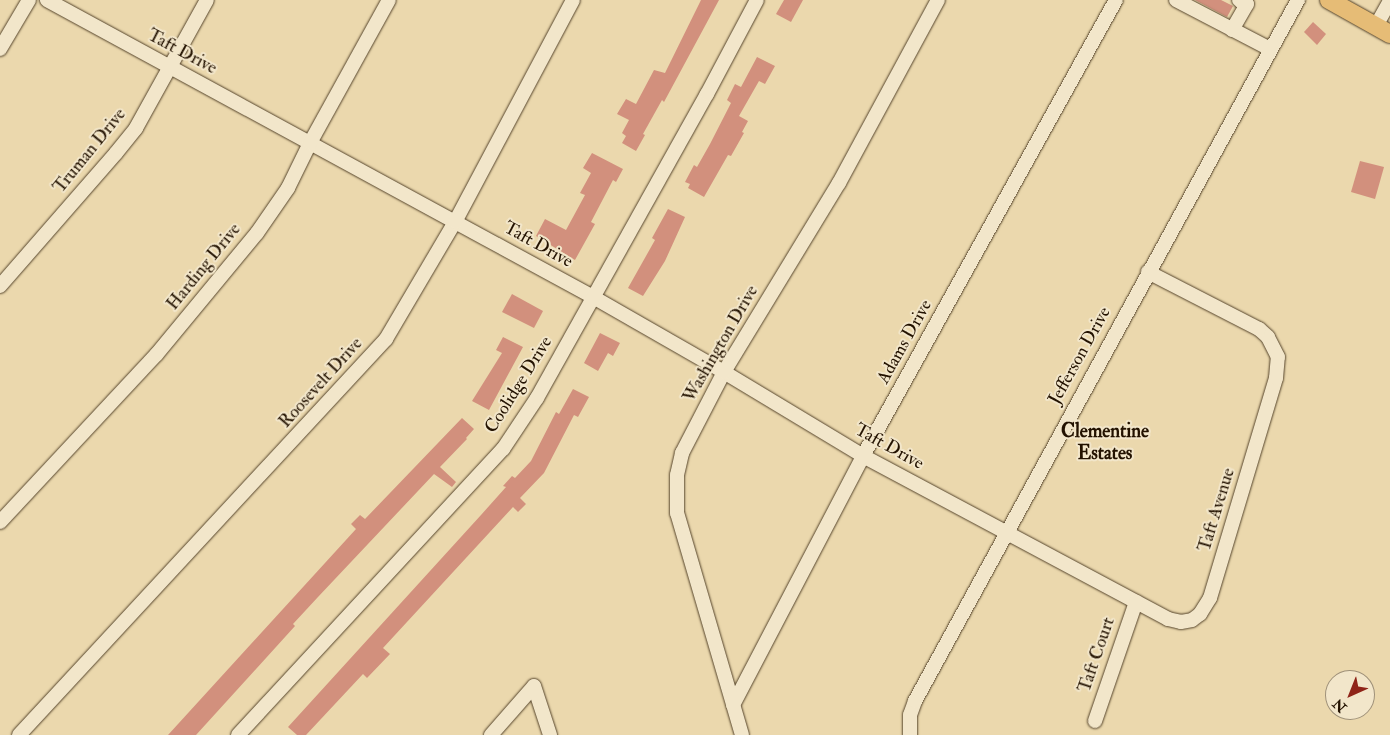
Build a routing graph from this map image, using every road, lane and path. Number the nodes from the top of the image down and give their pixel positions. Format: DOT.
graph roads {
  1 [pos="28,0"];
  2 [pos="47,0"];
  3 [pos="207,0"];
  4 [pos="389,0"];
  5 [pos="573,0"];
  6 [pos="757,0"];
  7 [pos="938,0"];
  8 [pos="1116,0"];
  9 [pos="1176,0"];
  10 [pos="1239,0"];
  11 [pos="1298,0"];
  12 [pos="1329,0"];
  13 [pos="1390,0"];
  14 [pos="1229,28"];
  15 [pos="1383,30"];
  16 [pos="0,49"];
  17 [pos="1270,49"];
  18 [pos="170,67"];
  19 [pos="310,143"];
  20 [pos="455,222"];
  21 [pos="1148,272"];
  22 [pos="0,286"];
  23 [pos="593,297"];
  24 [pos="724,372"];
  25 [pos="863,456"];
  26 [pos="0,522"];
  27 [pos="1006,532"];
  28 [pos="1136,602"];
  29 [pos="733,706"];
  30 [pos="1095,721"];
  31 [pos="19,735"];
  32 [pos="238,735"];
  33 [pos="491,735"];
  34 [pos="550,735"];
  35 [pos="742,735"];
  36 [pos="910,735"];
  1 -- 16 [label="street"];
  2 -- 18 [label="street, Taft Drive"];
  3 -- 18 [label="street, Truman Drive"];
  4 -- 19 [label="street, Harding Drive"];
  5 -- 20 [label="street, Roosevelt Drive"];
  6 -- 23 [label="street, Coolidge Drive"];
  7 -- 24 [label="street, Washington Drive"];
  8 -- 25 [label="street, Adams Drive"];
  9 -- 14 [label="street"];
  10 -- 14 [label="street"];
  11 -- 17 [label="street, Jefferson Drive"];
  12 -- 15 [label="main road"];
  13 -- 15 [label="street"];
  14 -- 17 [label="street"];
  17 -- 21 [label="street, Jefferson Drive"];
  18 -- 19 [label="street, Taft Drive"];
  18 -- 22 [label="street, Truman Drive"];
  19 -- 20 [label="street, Taft Drive"];
  19 -- 26 [label="street, Harding Drive"];
  20 -- 23 [label="street, Taft Drive"];
  20 -- 31 [label="street, Roosevelt Drive"];
  21 -- 27 [label="street, Jefferson Drive"];
  21 -- 28 [label="street, Taft Avenue"];
  23 -- 24 [label="street, Taft Drive"];
  23 -- 32 [label="street, Coolidge Drive"];
  24 -- 25 [label="street, Taft Drive"];
  24 -- 29 [label="street, Washington Drive"];
  25 -- 27 [label="street, Taft Drive"];
  25 -- 29 [label="street, Adams Drive"];
  27 -- 28 [label="street, Taft Avenue"];
  27 -- 36 [label="street, Jefferson Drive"];
  28 -- 30 [label="street, Taft Court"];
  29 -- 35 [label="street, Washington Drive"];
  33 -- 34 [label="street"];
}
